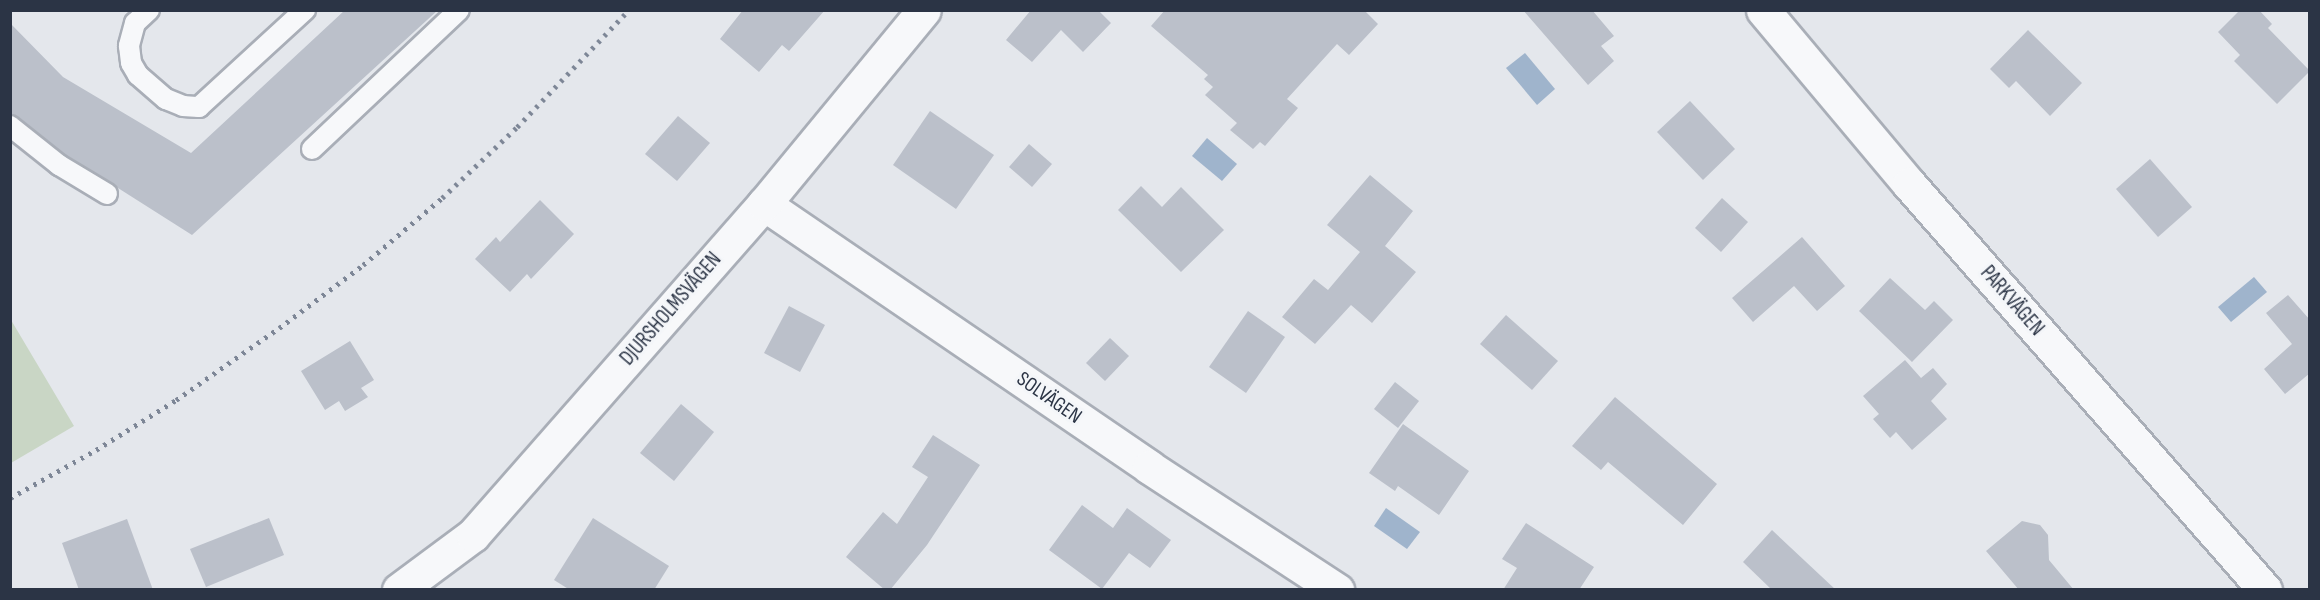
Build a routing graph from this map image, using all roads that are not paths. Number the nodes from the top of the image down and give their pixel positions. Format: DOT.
graph roads {
  1 [pos="149,10"];
  2 [pos="305,10"];
  3 [pos="459,10"];
  4 [pos="924,10"];
  5 [pos="1763,10"];
  6 [pos="10,126"];
  7 [pos="312,149"];
  8 [pos="107,195"];
  9 [pos="764,204"];
  10 [pos="399,590"];
  11 [pos="1337,590"];
  12 [pos="2265,590"];
  1 -- 2 [label="lane"];
  3 -- 7 [label="lane"];
  4 -- 9 [label="street, DJURSHOLMSVÄGEN"];
  5 -- 12 [label="street, PARKVÄGEN"];
  6 -- 8 [label="lane"];
  9 -- 10 [label="street, DJURSHOLMSVÄGEN"];
  9 -- 11 [label="street, SOLVÄGEN"];
}
